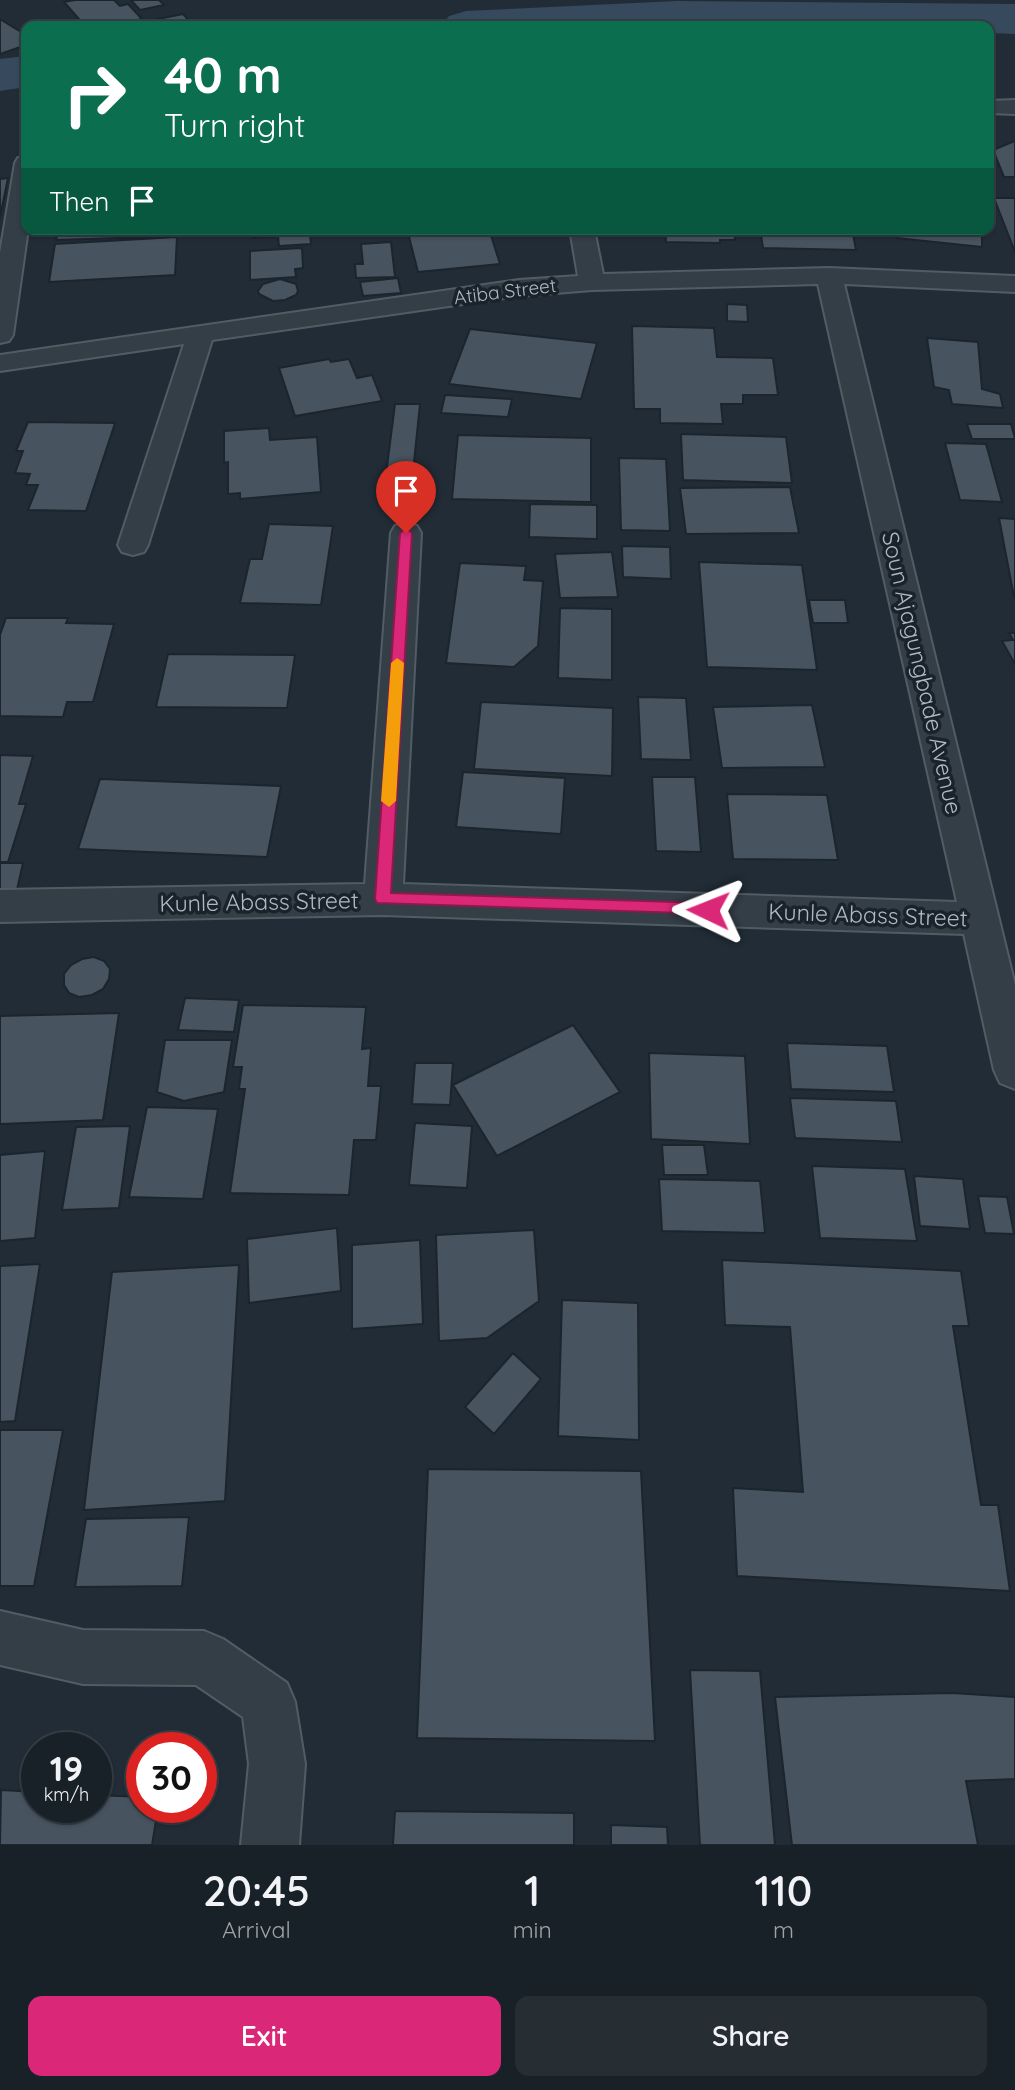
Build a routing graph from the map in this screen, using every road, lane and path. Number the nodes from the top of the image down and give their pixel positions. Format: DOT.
graph roads {
  1 [pos="994,107"];
  2 [pos="1015,107"];
  3 [pos="21,196"];
  4 [pos="583,235"];
  5 [pos="829,276"];
  6 [pos="593,282"];
  7 [pos="1015,284"];
  8 [pos="0,335"];
  9 [pos="200,336"];
  10 [pos="0,363"];
  11 [pos="406,533"];
  12 [pos="134,545"];
  13 [pos="383,899"];
  14 [pos="0,906"];
  15 [pos="979,919"];
  16 [pos="1015,1070"];
  17 [pos="0,1637"];
  18 [pos="270,1845"];
  1 -- 2 [label="street"];
  3 -- 8 [label="street"];
  4 -- 6 [label="street"];
  5 -- 6 [label="street, Atiba Street"];
  5 -- 7 [label="street, Atiba Street"];
  5 -- 15 [label="street, Soun Ajagungbade Avenue"];
  6 -- 9 [label="street, Atiba Street"];
  9 -- 10 [label="street, Atiba Street"];
  9 -- 12 [label="street"];
  11 -- 13 [label="street"];
  13 -- 14 [label="street, Kunle Abass Street"];
  13 -- 15 [label="street, Kunle Abass Street"];
  15 -- 16 [label="street, Soun Ajagungbade Avenue"];
  17 -- 18 [label="street"];
}
